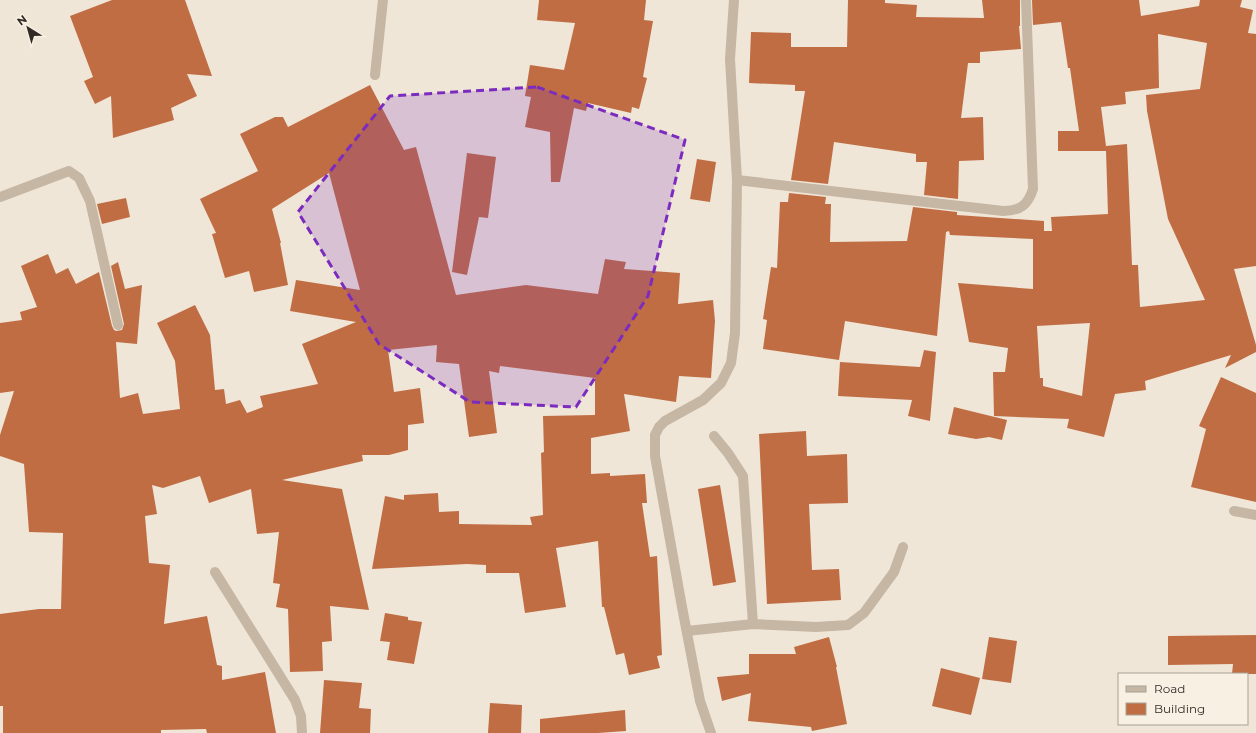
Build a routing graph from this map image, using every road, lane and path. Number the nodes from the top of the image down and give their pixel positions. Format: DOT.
graph roads {
  1 [pos="383,0"];
  2 [pos="734,0"];
  3 [pos="1026,0"];
  4 [pos="374,75"];
  5 [pos="737,180"];
  6 [pos="0,197"];
  7 [pos="118,325"];
  8 [pos="714,436"];
  9 [pos="1234,511"];
  10 [pos="1256,515"];
  11 [pos="903,546"];
  12 [pos="215,572"];
  13 [pos="753,624"];
  14 [pos="687,632"];
  15 [pos="302,733"];
  16 [pos="711,733"];
  1 -- 4 [label="street"];
  2 -- 5 [label="street"];
  3 -- 5 [label="street"];
  5 -- 14 [label="street"];
  6 -- 7 [label="street"];
  8 -- 13 [label="street"];
  9 -- 10 [label="street"];
  11 -- 13 [label="street"];
  12 -- 15 [label="street"];
  13 -- 14 [label="street"];
  14 -- 16 [label="street"];
}
